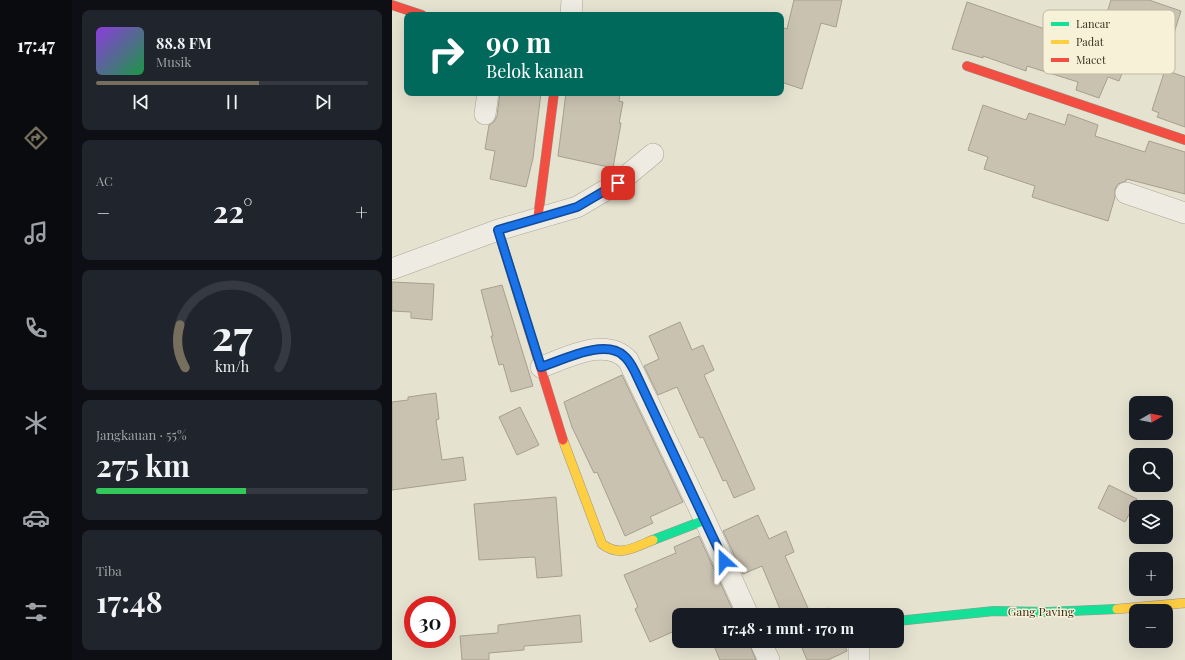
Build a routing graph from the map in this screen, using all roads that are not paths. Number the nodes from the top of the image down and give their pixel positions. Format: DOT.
graph roads {
  1 [pos="572,0"];
  2 [pos="392,5"];
  3 [pos="413,12"];
  4 [pos="571,12"];
  5 [pos="967,66"];
  6 [pos="488,96"];
  7 [pos="554,96"];
  8 [pos="485,114"];
  9 [pos="1185,140"];
  10 [pos="653,154"];
  11 [pos="1126,193"];
  12 [pos="1185,213"];
  13 [pos="538,217"];
  14 [pos="498,230"];
  15 [pos="392,269"];
  16 [pos="541,367"];
  17 [pos="705,520"];
  18 [pos="1185,603"];
  19 [pos="745,608"];
  20 [pos="904,620"];
  21 [pos="763,648"];
  22 [pos="859,648"];
  23 [pos="769,660"];
  24 [pos="858,660"];
  1 -- 4 [label="street"];
  2 -- 3 [label="street"];
  5 -- 9 [label="street"];
  6 -- 8 [label="street"];
  7 -- 13 [label="street"];
  10 -- 13 [label="street"];
  11 -- 12 [label="street"];
  13 -- 14 [label="street"];
  14 -- 15 [label="street"];
  14 -- 16 [label="street"];
  16 -- 17 [label="street"];
  16 -- 17 [label="street"];
  17 -- 19 [label="street"];
  18 -- 20 [label="street, Gang Paving"];
  21 -- 23 [label="street"];
  22 -- 24 [label="street"];
}
